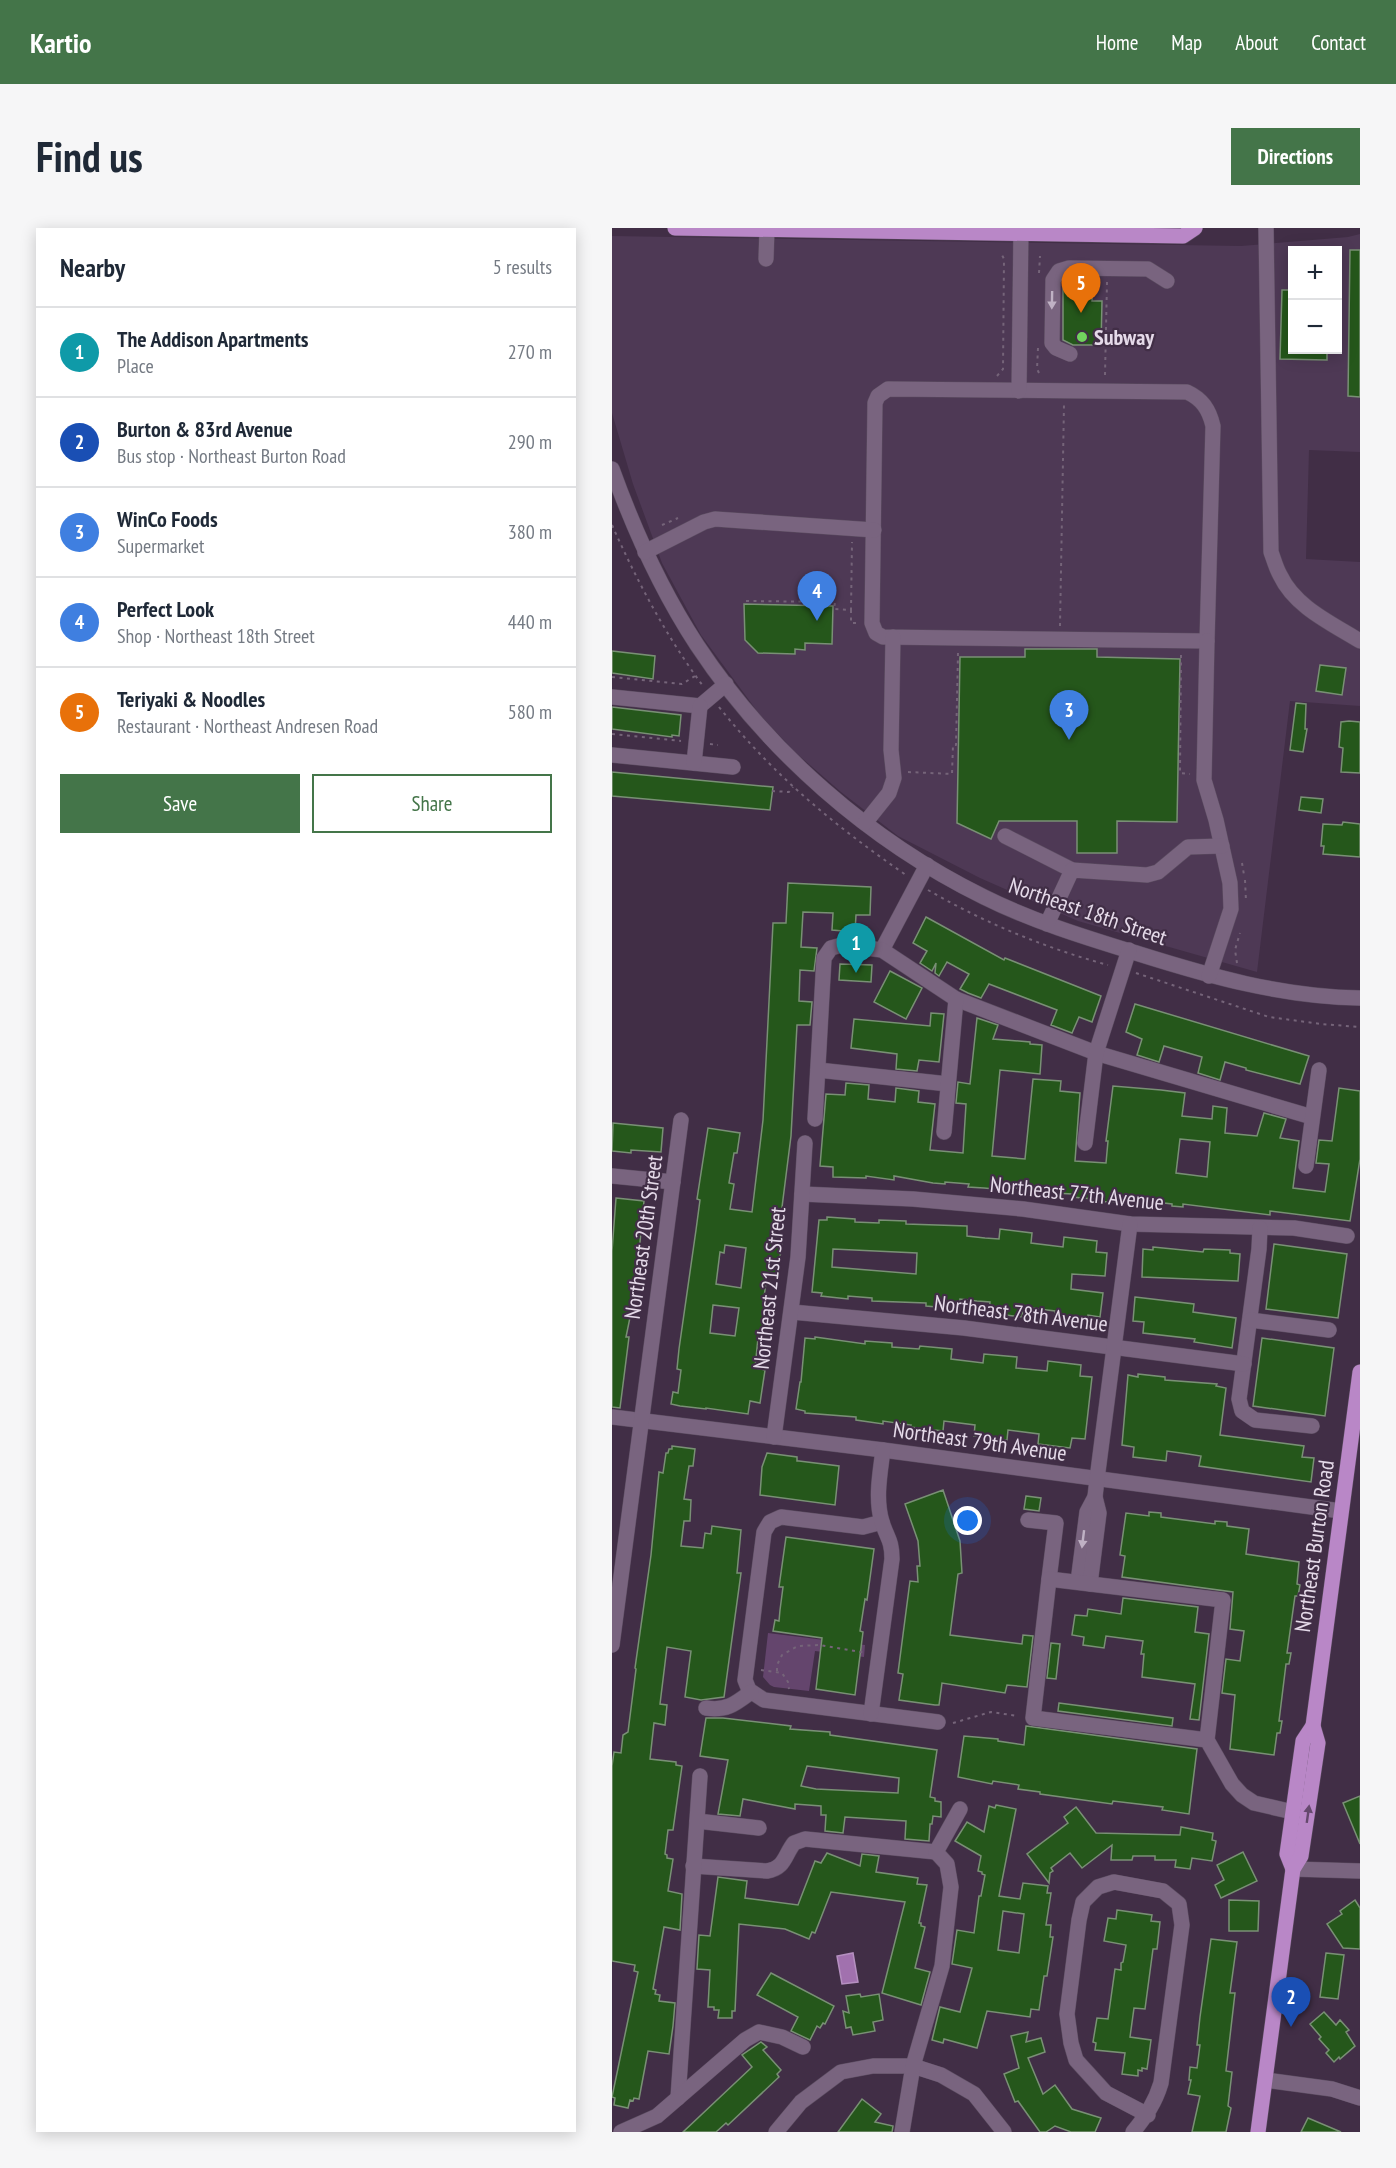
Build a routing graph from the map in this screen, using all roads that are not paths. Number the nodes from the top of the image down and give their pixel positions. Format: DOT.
graph roads {
  1 [pos="675,228"];
  2 [pos="1195,228"];
  3 [pos="1266,228"];
  4 [pos="767,229"];
  5 [pos="1021,231"];
  6 [pos="766,259"];
  7 [pos="1167,281"];
  8 [pos="1070,354"];
  9 [pos="1019,391"];
  10 [pos="612,469"];
  11 [pos="874,530"];
  12 [pos="645,552"];
  13 [pos="894,637"];
  14 [pos="1207,641"];
  15 [pos="1360,641"];
  16 [pos="726,684"];
  17 [pos="612,698"];
  18 [pos="705,701"];
  19 [pos="612,755"];
  20 [pos="694,763"];
  21 [pos="733,767"];
  22 [pos="865,823"];
  23 [pos="1005,836"];
  24 [pos="1222,846"];
  25 [pos="927,865"];
  26 [pos="1072,870"];
  27 [pos="1047,924"];
  28 [pos="882,950"];
  29 [pos="1129,951"];
  30 [pos="1209,976"];
  31 [pos="1360,998"];
  32 [pos="956,999"];
  33 [pos="1096,1053"];
  34 [pos="818,1070"];
  35 [pos="1319,1070"];
  36 [pos="948,1084"];
  37 [pos="1312,1117"];
  38 [pos="815,1119"];
  39 [pos="681,1120"];
  40 [pos="944,1132"];
  41 [pos="805,1143"];
  42 [pos="1085,1143"];
  43 [pos="1306,1166"];
  44 [pos="612,1176"];
  45 [pos="673,1182"];
  46 [pos="802,1194"];
  47 [pos="1130,1224"];
  48 [pos="1260,1228"];
  49 [pos="1347,1236"];
  50 [pos="792,1312"];
  51 [pos="1250,1320"];
  52 [pos="1329,1330"];
  53 [pos="1114,1347"];
  54 [pos="1244,1364"];
  55 [pos="1360,1372"];
  56 [pos="612,1417"];
  57 [pos="641,1420"];
  58 [pos="1312,1426"];
  59 [pos="774,1437"];
  60 [pos="883,1450"];
  61 [pos="1097,1479"];
  62 [pos="1341,1511"];
  63 [pos="1028,1520"];
  64 [pos="882,1522"];
  65 [pos="1049,1579"];
  66 [pos="1084,1583"];
  67 [pos="612,1645"];
  68 [pos="750,1691"];
  69 [pos="706,1708"];
  70 [pos="872,1714"];
  71 [pos="938,1722"];
  72 [pos="1312,1726"];
  73 [pos="1207,1740"];
  74 [pos="700,1776"];
  75 [pos="960,1809"];
  76 [pos="1293,1812"];
  77 [pos="697,1821"];
  78 [pos="759,1828"];
  79 [pos="936,1852"];
  80 [pos="693,1866"];
  81 [pos="1293,1869"];
  82 [pos="1360,1871"];
  83 [pos="803,2047"];
  84 [pos="913,2066"];
  85 [pos="1265,2080"];
  86 [pos="678,2098"];
  87 [pos="1360,2098"];
  88 [pos="1148,2115"];
  89 [pos="650,2126"];
  90 [pos="621,2132"];
  91 [pos="776,2132"];
  92 [pos="902,2132"];
  93 [pos="1004,2132"];
  94 [pos="1132,2132"];
  95 [pos="1258,2132"];
  1 -- 4 [label="main road"];
  2 -- 5 [label="main road"];
  3 -- 15 [label="street"];
  4 -- 5 [label="main road"];
  4 -- 6 [label="street"];
  5 -- 9 [label="street"];
  7 -- 8 [label="street, one-way"];
  9 -- 11 [label="street"];
  9 -- 14 [label="street"];
  10 -- 12 [label="street, Northeast 18th Street"];
  11 -- 12 [label="street"];
  11 -- 13 [label="street"];
  12 -- 16 [label="street, Northeast 18th Street"];
  13 -- 14 [label="street"];
  13 -- 22 [label="street"];
  14 -- 24 [label="street"];
  16 -- 18 [label="street"];
  16 -- 22 [label="street, Northeast 18th Street"];
  17 -- 18 [label="street"];
  18 -- 20 [label="street"];
  19 -- 20 [label="street"];
  20 -- 21 [label="street"];
  22 -- 25 [label="street, Northeast 18th Street"];
  23 -- 26 [label="street"];
  24 -- 26 [label="street"];
  24 -- 30 [label="street"];
  25 -- 27 [label="street, Northeast 18th Street"];
  25 -- 28 [label="street"];
  26 -- 27 [label="street"];
  27 -- 29 [label="street, Northeast 18th Street"];
  28 -- 32 [label="street"];
  28 -- 34 [label="street"];
  29 -- 30 [label="street, Northeast 18th Street"];
  29 -- 33 [label="street"];
  30 -- 31 [label="street, Northeast 18th Street"];
  32 -- 33 [label="street"];
  32 -- 36 [label="street"];
  33 -- 37 [label="street"];
  33 -- 42 [label="street"];
  34 -- 36 [label="street"];
  34 -- 38 [label="street"];
  35 -- 37 [label="street"];
  36 -- 40 [label="street"];
  37 -- 43 [label="street"];
  39 -- 45 [label="street, Northeast 20th Street"];
  41 -- 46 [label="street, Northeast 21st Street"];
  44 -- 45 [label="street"];
  45 -- 57 [label="street, Northeast 20th Street"];
  46 -- 47 [label="street, Northeast 77th Avenue"];
  46 -- 50 [label="street, Northeast 21st Street"];
  47 -- 48 [label="street, Northeast 77th Avenue"];
  47 -- 53 [label="street"];
  48 -- 49 [label="street, Northeast 77th Avenue"];
  48 -- 51 [label="street"];
  50 -- 53 [label="street, Northeast 78th Avenue"];
  50 -- 59 [label="street, Northeast 21st Street"];
  51 -- 52 [label="street"];
  51 -- 54 [label="street"];
  53 -- 54 [label="street, Northeast 78th Avenue"];
  53 -- 61 [label="street"];
  54 -- 58 [label="street"];
  55 -- 62 [label="main road, Northeast Burton Road"];
  56 -- 57 [label="street, Northeast 79th Avenue"];
  57 -- 59 [label="street, Northeast 79th Avenue"];
  57 -- 67 [label="street, Northeast 20th Street"];
  59 -- 60 [label="street, Northeast 79th Avenue"];
  60 -- 61 [label="street, Northeast 79th Avenue"];
  60 -- 64 [label="street"];
  61 -- 62 [label="street, Northeast 79th Avenue"];
  61 -- 66 [label="street"];
  62 -- 72 [label="main road, Northeast Burton Road"];
  63 -- 65 [label="street"];
  64 -- 68 [label="street"];
  64 -- 70 [label="street"];
  65 -- 66 [label="street"];
  65 -- 73 [label="street"];
  66 -- 73 [label="street"];
  68 -- 69 [label="street"];
  68 -- 70 [label="street"];
  70 -- 71 [label="street"];
  72 -- 76 [label="main road, Northeast Burton Road"];
  81 -- 72 [label="main road, Northeast Burton Road, one-way"];
  73 -- 76 [label="street"];
  74 -- 77 [label="street"];
  75 -- 79 [label="street"];
  76 -- 81 [label="main road, Northeast Burton Road"];
  77 -- 78 [label="street"];
  77 -- 80 [label="street"];
  79 -- 80 [label="street"];
  79 -- 84 [label="street"];
  80 -- 86 [label="street"];
  81 -- 82 [label="street"];
  81 -- 85 [label="main road, Northeast Burton Road"];
  83 -- 86 [label="street"];
  84 -- 91 [label="street"];
  84 -- 92 [label="street"];
  84 -- 93 [label="street"];
  85 -- 87 [label="street"];
  85 -- 95 [label="main road, Northeast Burton Road"];
  86 -- 89 [label="street"];
  88 -- 88 [label="street"];
  88 -- 94 [label="street"];
  89 -- 90 [label="street"];
}
